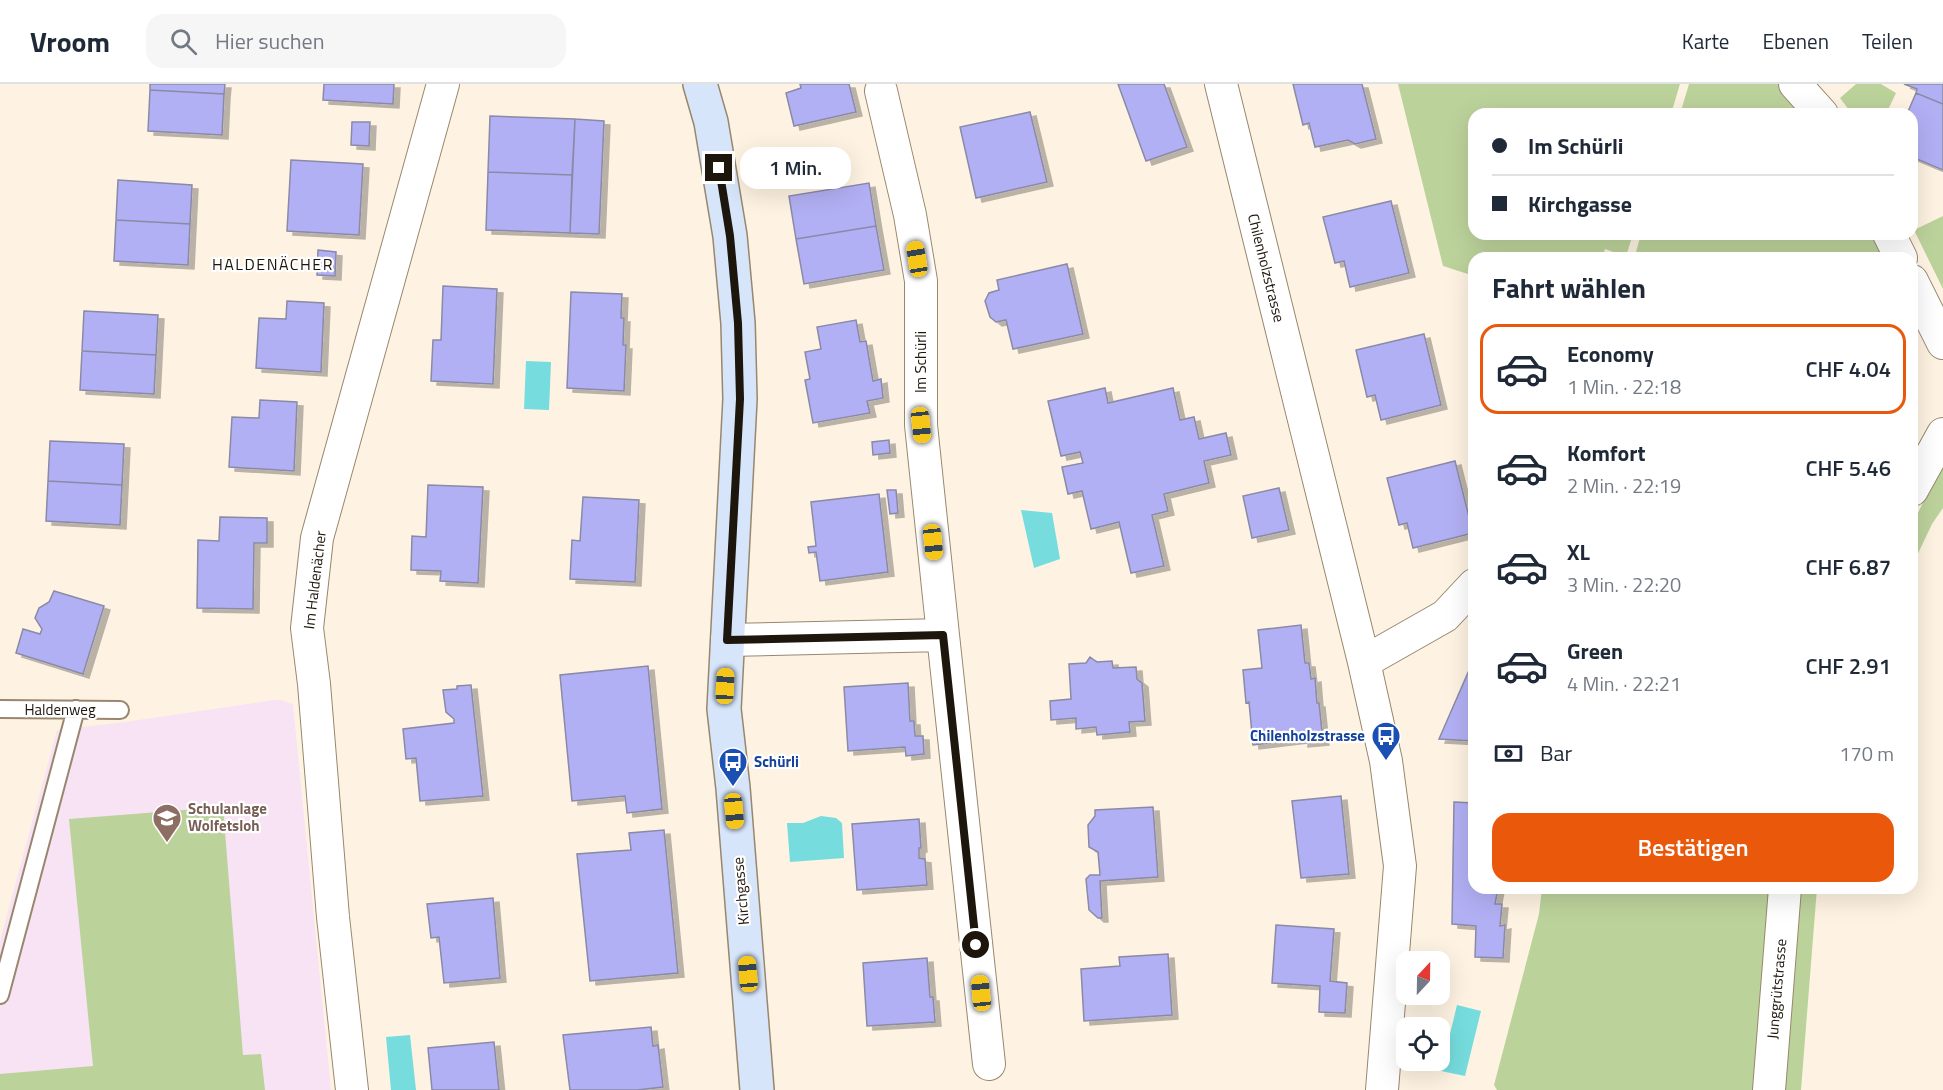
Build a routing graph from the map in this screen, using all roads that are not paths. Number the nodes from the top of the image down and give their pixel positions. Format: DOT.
graph roads {
  1 [pos="443,84"];
  2 [pos="700,84"];
  3 [pos="1221,84"];
  4 [pos="1795,84"];
  5 [pos="881,91"];
  6 [pos="1817,108"];
  7 [pos="1918,293"];
  8 [pos="1943,343"];
  9 [pos="1943,434"];
  10 [pos="1918,479"];
  11 [pos="1468,591"];
  12 [pos="943,635"];
  13 [pos="727,640"];
  14 [pos="1364,662"];
  15 [pos="0,709"];
  16 [pos="76,709"];
  17 [pos="120,710"];
  18 [pos="1785,894"];
  19 [pos="0,995"];
  20 [pos="988,1064"];
  21 [pos="352,1090"];
  22 [pos="757,1090"];
  23 [pos="1382,1090"];
  24 [pos="1769,1090"];
  1 -- 21 [label="street, Im Haldenächer"];
  2 -- 13 [label="street, Kirchgasse"];
  3 -- 14 [label="street, Chilenholzstrasse"];
  4 -- 6 [label="street"];
  5 -- 12 [label="street, Im Schürli"];
  7 -- 8 [label="street"];
  9 -- 10 [label="street"];
  11 -- 14 [label="street"];
  12 -- 13 [label="street"];
  12 -- 20 [label="street, Im Schürli"];
  13 -- 22 [label="street, Kirchgasse"];
  14 -- 23 [label="street, Chilenholzstrasse"];
  15 -- 16 [label="lane, Haldenweg"];
  16 -- 17 [label="lane, Haldenweg"];
  16 -- 19 [label="lane"];
  18 -- 24 [label="street, Junggrütstrasse"];
}
